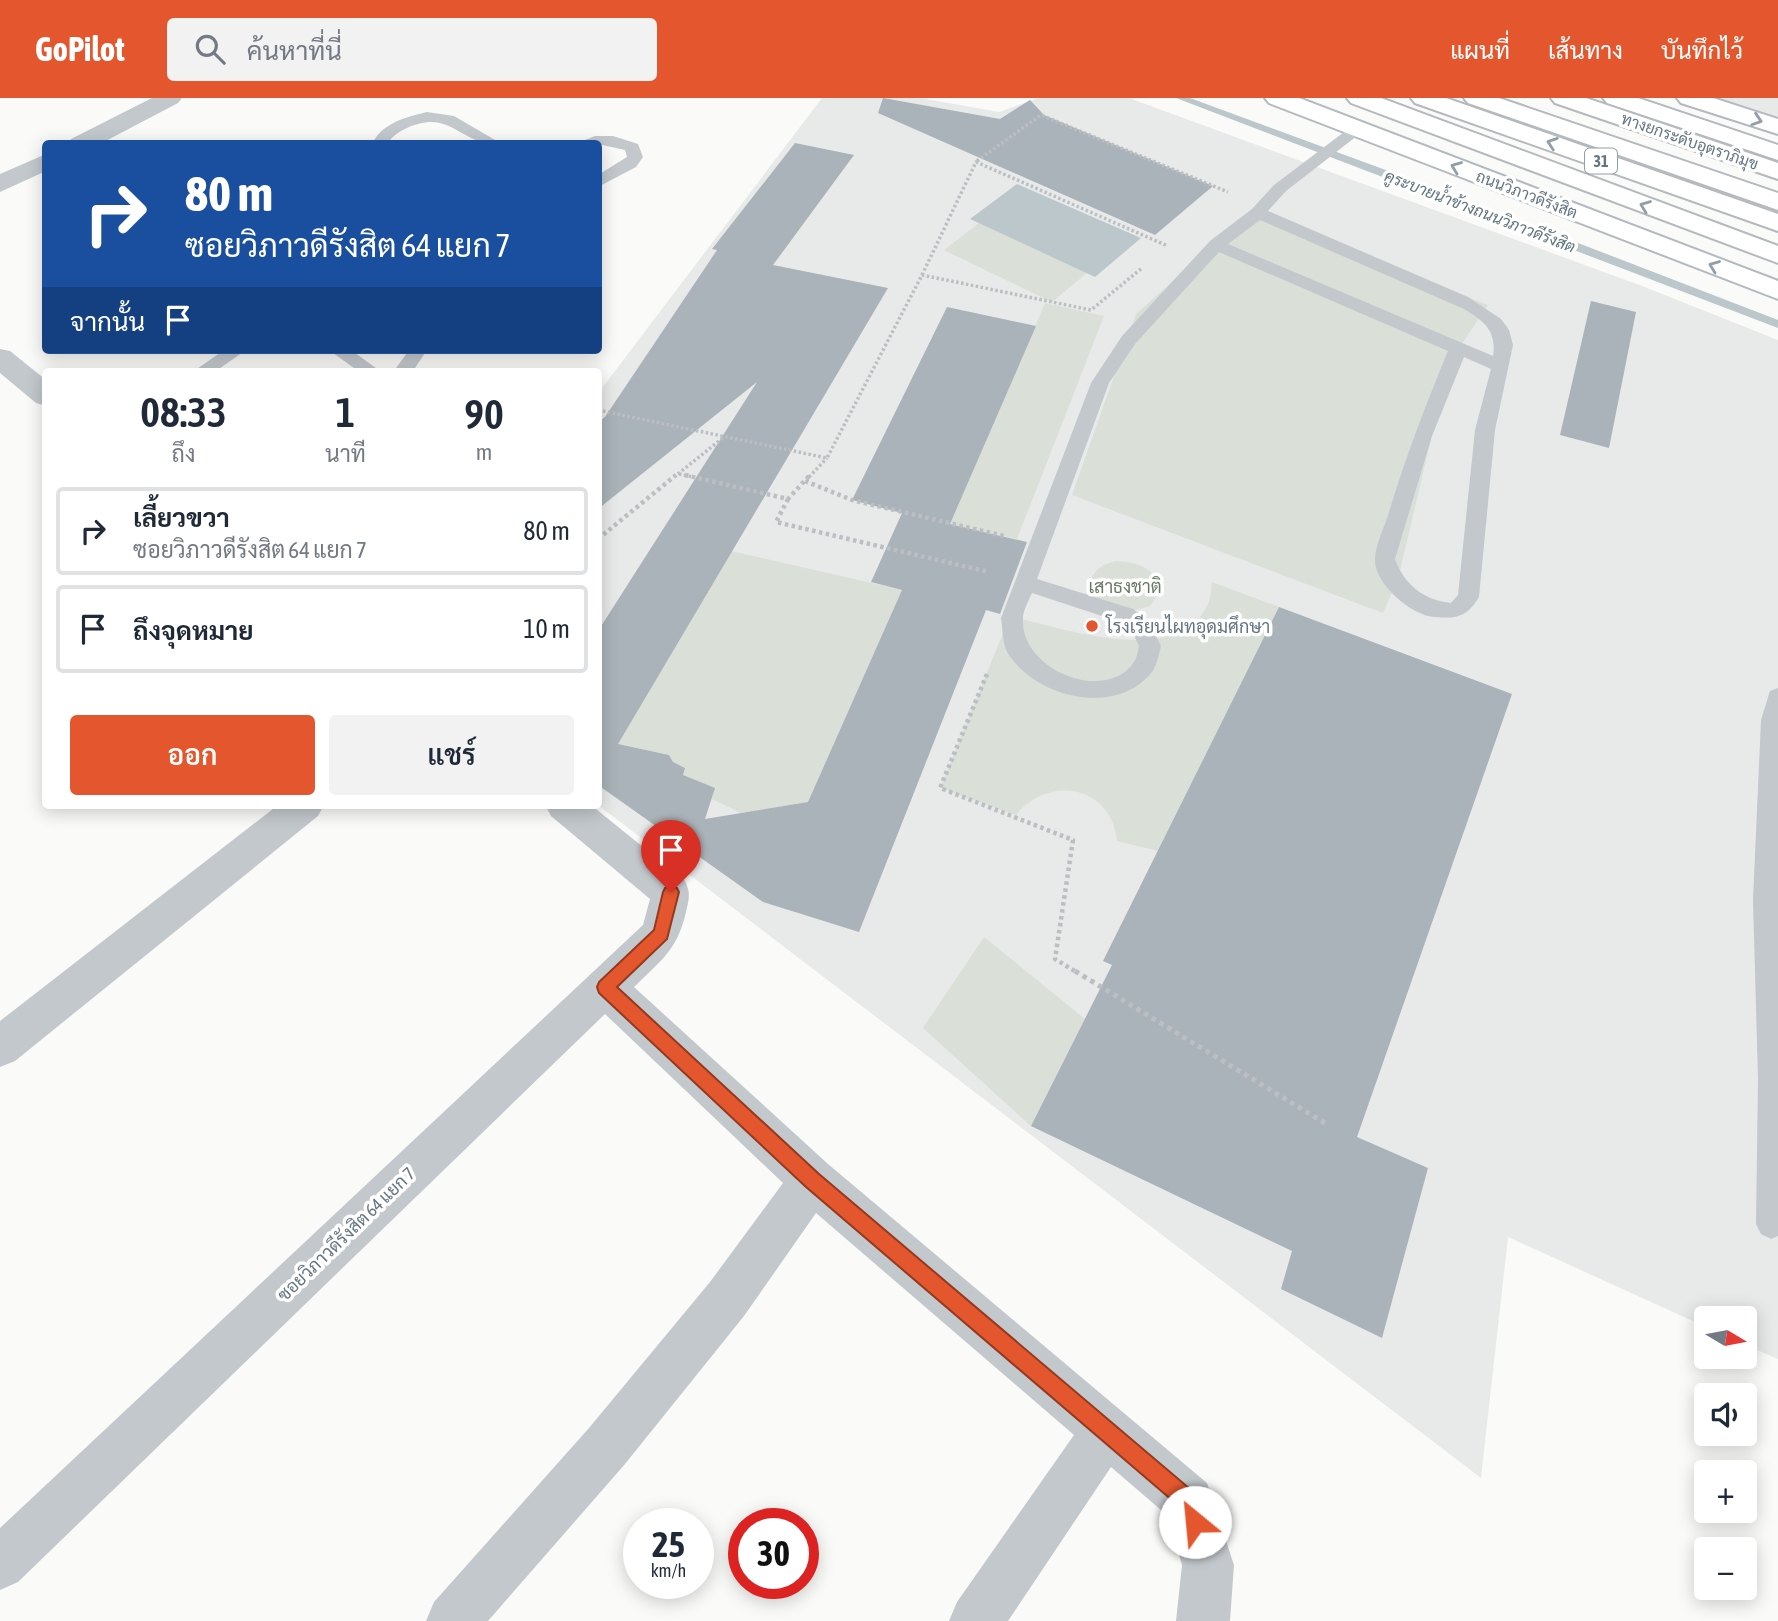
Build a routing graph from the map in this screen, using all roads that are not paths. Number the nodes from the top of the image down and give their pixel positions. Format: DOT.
graph roads {
  1 [pos="170,98"];
  2 [pos="1277,98"];
  3 [pos="1359,98"];
  4 [pos="1423,98"];
  5 [pos="1476,98"];
  6 [pos="1563,98"];
  7 [pos="1615,98"];
  8 [pos="1623,98"];
  9 [pos="1689,98"];
  10 [pos="1778,127"];
  11 [pos="1346,136"];
  12 [pos="88,140"];
  13 [pos="381,140"];
  14 [pos="488,140"];
  15 [pos="596,140"];
  16 [pos="1778,151"];
  17 [pos="42,163"];
  18 [pos="1778,171"];
  19 [pos="602,180"];
  20 [pos="0,184"];
  21 [pos="1778,202"];
  22 [pos="1258,213"];
  23 [pos="1778,223"];
  24 [pos="1216,245"];
  25 [pos="1778,256"];
  26 [pos="1778,291"];
  27 [pos="1460,347"];
  28 [pos="231,354"];
  29 [pos="344,354"];
  30 [pos="415,354"];
  31 [pos="0,358"];
  32 [pos="1501,366"];
  33 [pos="208,368"];
  34 [pos="366,368"];
  35 [pos="404,368"];
  36 [pos="42,393"];
  37 [pos="1026,583"];
  38 [pos="1778,697"];
  39 [pos="300,809"];
  40 [pos="569,809"];
  41 [pos="605,987"];
  42 [pos="0,1047"];
  43 [pos="1775,1079"];
  44 [pos="812,1180"];
  45 [pos="1771,1224"];
  46 [pos="1106,1431"];
  47 [pos="0,1564"];
  48 [pos="453,1621"];
  49 [pos="976,1621"];
  50 [pos="1203,1621"];
  1 -- 12 [label="street"];
  2 -- 11 [label="main road, ถนนวิภาวดีรังสิต"];
  25 -- 3 [label="main road, one-way"];
  23 -- 4 [label="main road, 31, one-way"];
  5 -- 21 [label="main road, ทางยกระดับอุตราภิมุข / 31"];
  6 -- 18 [label="main road, ทางยกระดับอุตราภิมุข"];
  7 -- 16 [label="main road"];
  8 -- 16 [label="main road"];
  9 -- 10 [label="main road, one-way"];
  11 -- 22 [label="lane"];
  26 -- 11 [label="main road, ถนนวิภาวดีรังสิต, one-way"];
  13 -- 14 [label="lane"];
  15 -- 19 [label="lane"];
  17 -- 20 [label="street"];
  22 -- 24 [label="lane"];
  22 -- 32 [label="lane"];
  24 -- 27 [label="lane"];
  24 -- 37 [label="lane"];
  27 -- 32 [label="lane"];
  27 -- 32 [label="lane"];
  28 -- 33 [label="lane"];
  29 -- 34 [label="lane"];
  30 -- 35 [label="lane"];
  31 -- 36 [label="street"];
  37 -- 37 [label="lane"];
  38 -- 43 [label="lane"];
  39 -- 42 [label="street"];
  40 -- 41 [label="street, ซอยวิภาวดีรังสิต 64 แยก 7"];
  41 -- 44 [label="street"];
  41 -- 47 [label="street, ซอยวิภาวดีรังสิต 64 แยก 7"];
  43 -- 45 [label="lane"];
  44 -- 46 [label="street"];
  44 -- 48 [label="street"];
  46 -- 49 [label="street"];
  46 -- 50 [label="street"];
}
